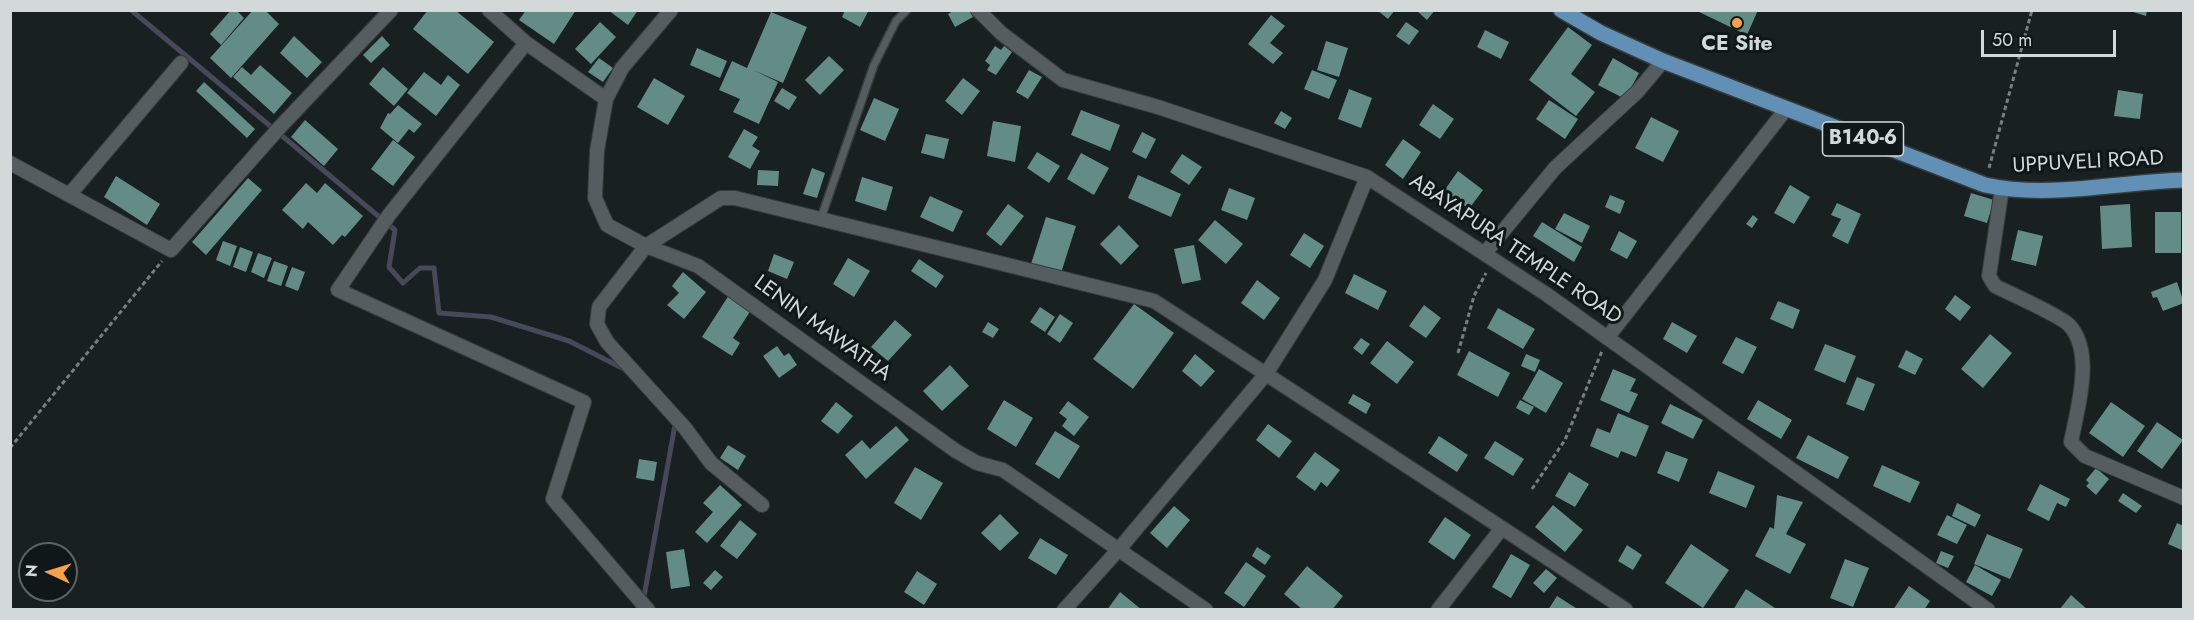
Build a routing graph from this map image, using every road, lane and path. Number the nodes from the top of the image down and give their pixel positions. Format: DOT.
graph roads {
  1 [pos="391,10"];
  2 [pos="489,10"];
  3 [pos="671,10"];
  4 [pos="907,10"];
  5 [pos="978,10"];
  6 [pos="1561,10"];
  7 [pos="2032,10"];
  8 [pos="526,42"];
  9 [pos="1663,62"];
  10 [pos="181,63"];
  11 [pos="606,99"];
  12 [pos="1786,109"];
  13 [pos="10,164"];
  14 [pos="1367,177"];
  15 [pos="2184,180"];
  16 [pos="1984,184"];
  17 [pos="2002,188"];
  18 [pos="70,194"];
  19 [pos="821,218"];
  20 [pos="646,246"];
  21 [pos="171,250"];
  22 [pos="1489,256"];
  23 [pos="1607,338"];
  24 [pos="1458,353"];
  25 [pos="1266,374"];
  26 [pos="10,448"];
  27 [pos="1532,489"];
  28 [pos="2184,498"];
  29 [pos="762,505"];
  30 [pos="1502,528"];
  31 [pos="1120,548"];
  32 [pos="648,609"];
  33 [pos="1064,609"];
  34 [pos="1206,609"];
  35 [pos="1438,609"];
  36 [pos="1626,609"];
  37 [pos="1988,609"];
  1 -- 21 [label="street"];
  2 -- 8 [label="street"];
  3 -- 11 [label="street, LENIN MAWATHA"];
  4 -- 19 [label="lane"];
  5 -- 14 [label="street, ABAYAPURA TEMPLE ROAD"];
  6 -- 9 [label="main road, UPPUVELI ROAD / B140-6"];
  7 -- 16 [label="path"];
  8 -- 11 [label="street"];
  8 -- 32 [label="street"];
  9 -- 12 [label="main road, UPPUVELI ROAD / B140-6"];
  9 -- 22 [label="street"];
  10 -- 18 [label="street"];
  11 -- 20 [label="street, LENIN MAWATHA"];
  12 -- 16 [label="main road, UPPUVELI ROAD / B140-6"];
  12 -- 23 [label="street"];
  13 -- 18 [label="street"];
  14 -- 22 [label="street, ABAYAPURA TEMPLE ROAD"];
  14 -- 25 [label="street"];
  15 -- 17 [label="main road, UPPUVELI ROAD / B140-6"];
  16 -- 17 [label="main road, UPPUVELI ROAD / B140-6"];
  17 -- 28 [label="street"];
  18 -- 21 [label="street"];
  19 -- 20 [label="street"];
  19 -- 25 [label="street"];
  20 -- 29 [label="street"];
  20 -- 31 [label="street, LENIN MAWATHA"];
  21 -- 26 [label="path"];
  22 -- 23 [label="street, ABAYAPURA TEMPLE ROAD"];
  22 -- 24 [label="path"];
  23 -- 27 [label="path"];
  23 -- 37 [label="street, ABAYAPURA TEMPLE ROAD"];
  25 -- 30 [label="street"];
  25 -- 31 [label="street"];
  30 -- 35 [label="street"];
  30 -- 36 [label="street"];
  31 -- 33 [label="street"];
  31 -- 34 [label="street, LENIN MAWATHA"];
}
